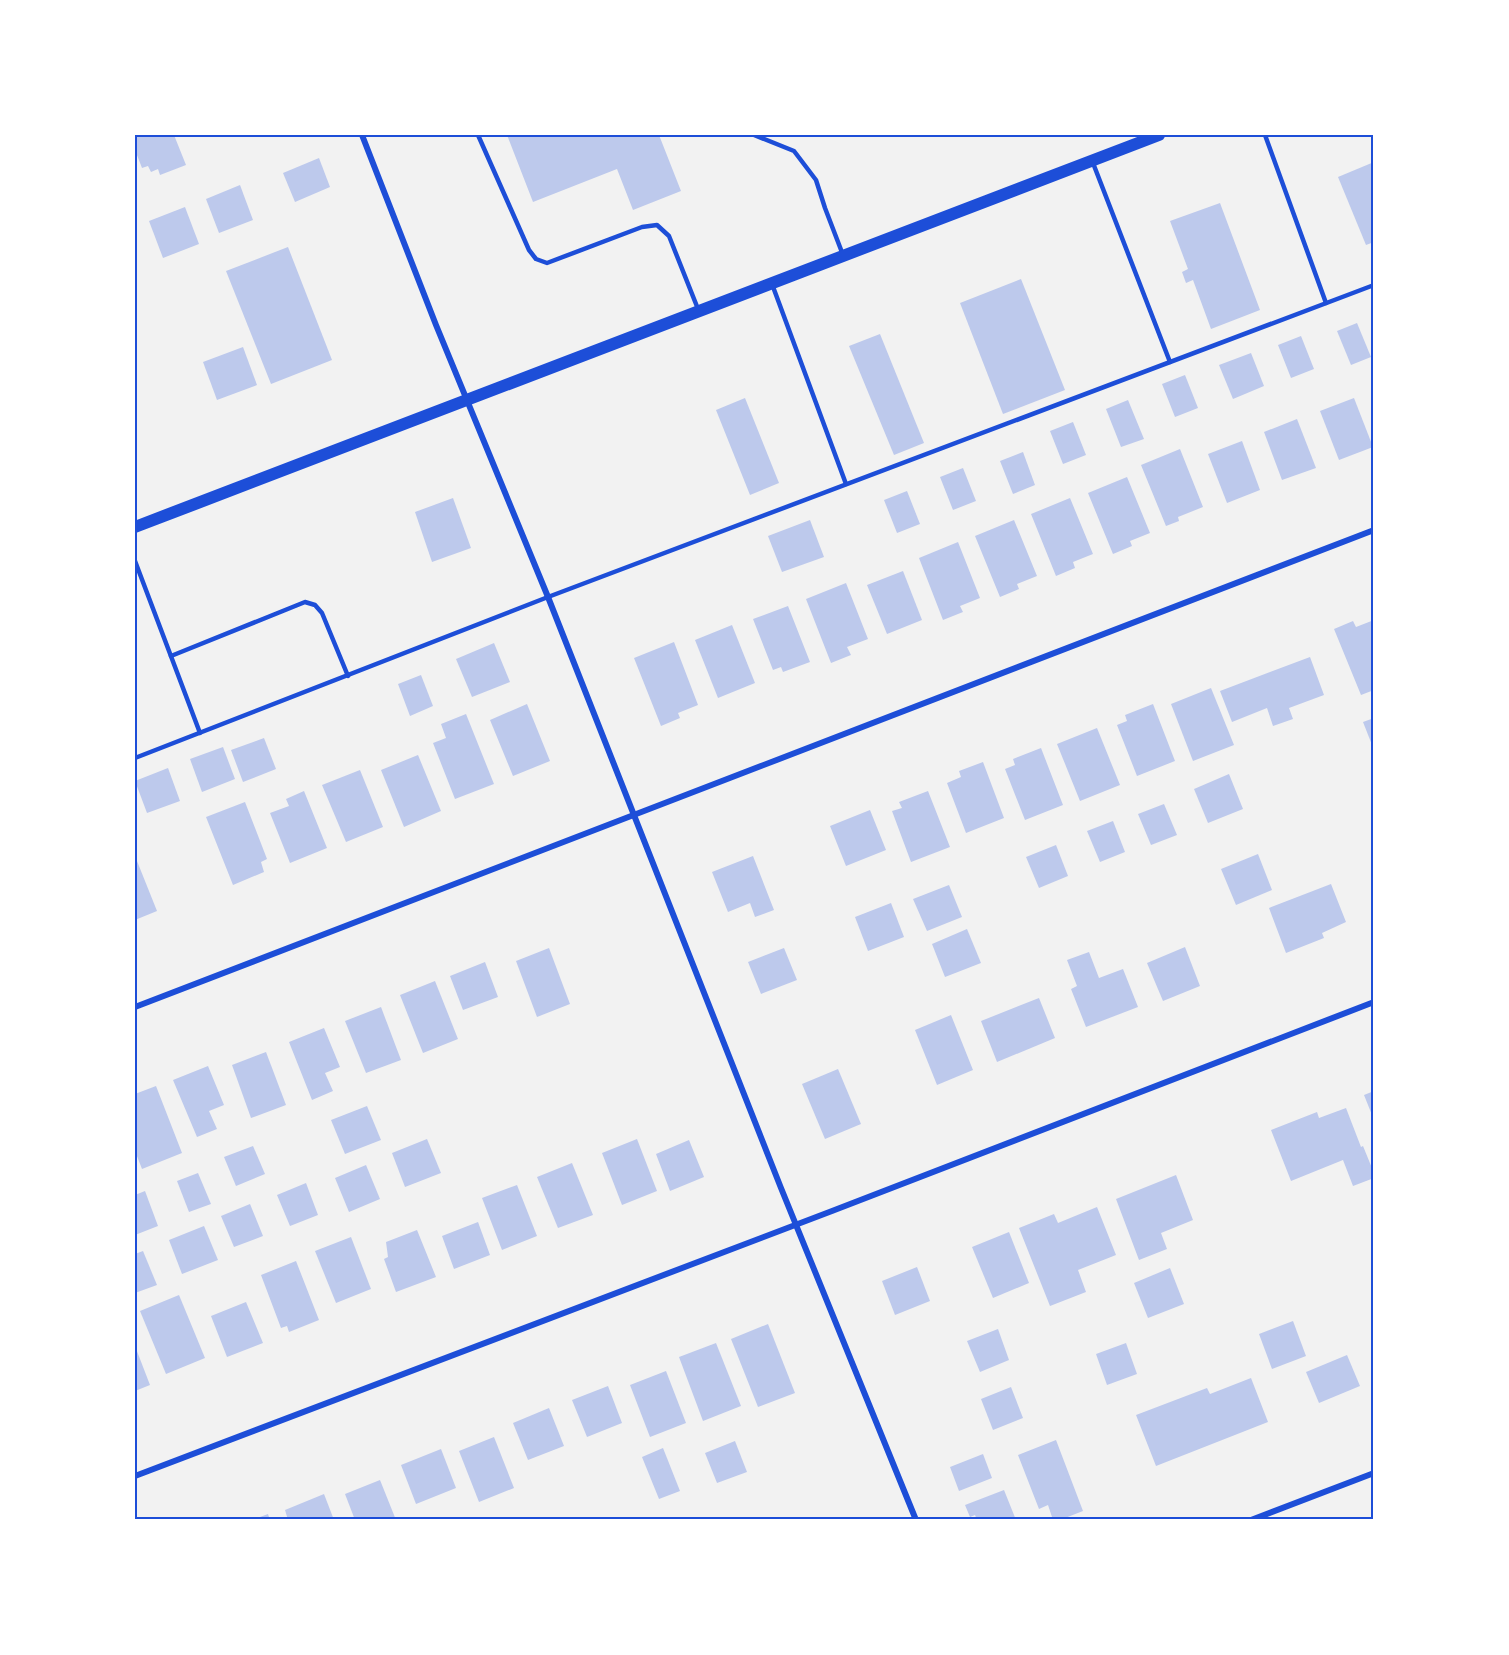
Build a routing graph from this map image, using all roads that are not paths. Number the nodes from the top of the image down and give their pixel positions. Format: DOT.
graph roads {
  1 [pos="362,135"];
  2 [pos="478,135"];
  3 [pos="754,135"];
  4 [pos="1159,135"];
  5 [pos="1265,135"];
  6 [pos="1092,160"];
  7 [pos="844,256"];
  8 [pos="771,284"];
  9 [pos="1374,285"];
  10 [pos="1326,303"];
  11 [pos="698,311"];
  12 [pos="1170,362"];
  13 [pos="466,400"];
  14 [pos="846,484"];
  15 [pos="135,527"];
  16 [pos="1374,530"];
  17 [pos="135,561"];
  18 [pos="548,597"];
  19 [pos="171,656"];
  20 [pos="348,676"];
  21 [pos="200,733"];
  22 [pos="135,758"];
  23 [pos="633,815"];
  24 [pos="1374,1002"];
  25 [pos="135,1007"];
  26 [pos="796,1225"];
  27 [pos="1374,1473"];
  28 [pos="135,1476"];
  29 [pos="916,1520"];
  30 [pos="1251,1520"];
  1 -- 13 [label="street"];
  2 -- 11 [label="lane"];
  3 -- 7 [label="lane"];
  4 -- 6 [label="main road"];
  5 -- 10 [label="lane"];
  6 -- 7 [label="main road"];
  6 -- 12 [label="lane"];
  7 -- 8 [label="main road"];
  8 -- 11 [label="main road"];
  8 -- 14 [label="lane"];
  9 -- 10 [label="lane"];
  10 -- 12 [label="lane"];
  11 -- 13 [label="main road"];
  12 -- 14 [label="lane"];
  13 -- 15 [label="main road"];
  13 -- 18 [label="street"];
  14 -- 18 [label="lane"];
  16 -- 23 [label="street"];
  17 -- 19 [label="lane"];
  18 -- 20 [label="lane"];
  18 -- 23 [label="street"];
  19 -- 20 [label="lane"];
  19 -- 21 [label="lane"];
  20 -- 21 [label="lane"];
  21 -- 22 [label="lane"];
  23 -- 25 [label="street"];
  23 -- 26 [label="street"];
  24 -- 26 [label="street"];
  26 -- 28 [label="street"];
  26 -- 29 [label="street"];
  27 -- 30 [label="street"];
}
